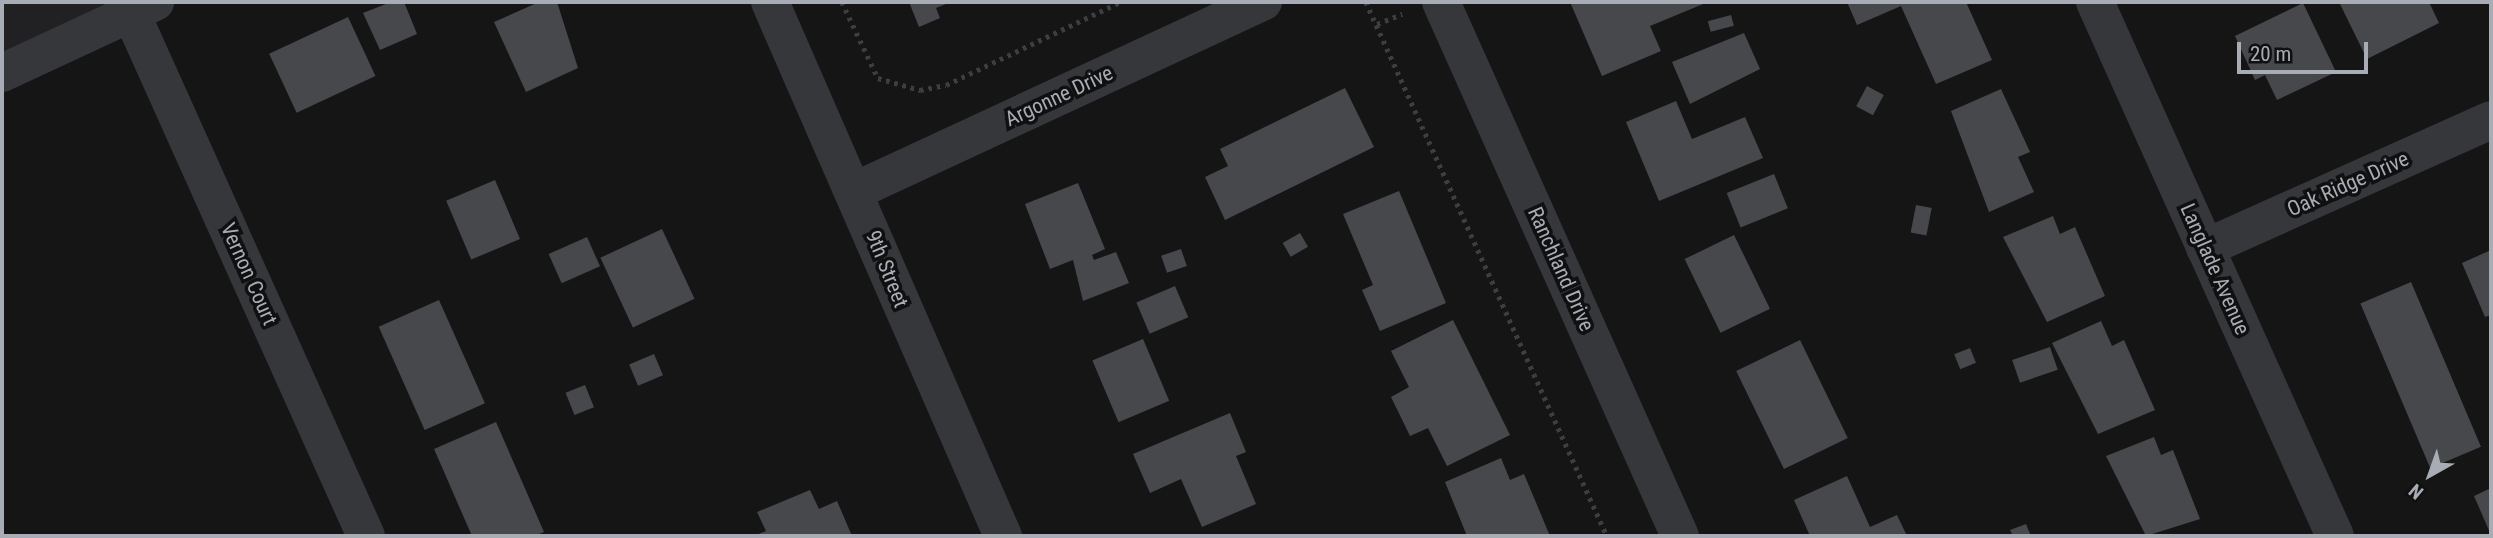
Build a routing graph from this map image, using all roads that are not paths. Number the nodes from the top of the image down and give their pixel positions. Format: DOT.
graph roads {
  1 [pos="770,2"];
  2 [pos="1263,2"];
  3 [pos="1441,2"];
  4 [pos="2095,2"];
  5 [pos="143,7"];
  6 [pos="2,73"];
  7 [pos="2491,120"];
  8 [pos="855,191"];
  9 [pos="2205,248"];
  10 [pos="366,536"];
  11 [pos="1003,536"];
  12 [pos="1680,536"];
  13 [pos="2334,536"];
  1 -- 8 [label="street, 9th Street"];
  2 -- 8 [label="street, Argonne Drive"];
  3 -- 12 [label="street, Ranchland Drive"];
  4 -- 9 [label="street, Langlade Avenue"];
  5 -- 6 [label="street"];
  5 -- 10 [label="street, Vernon Court"];
  7 -- 9 [label="street, Oak Ridge Drive"];
  8 -- 11 [label="street, 9th Street"];
  9 -- 13 [label="street, Langlade Avenue"];
}
